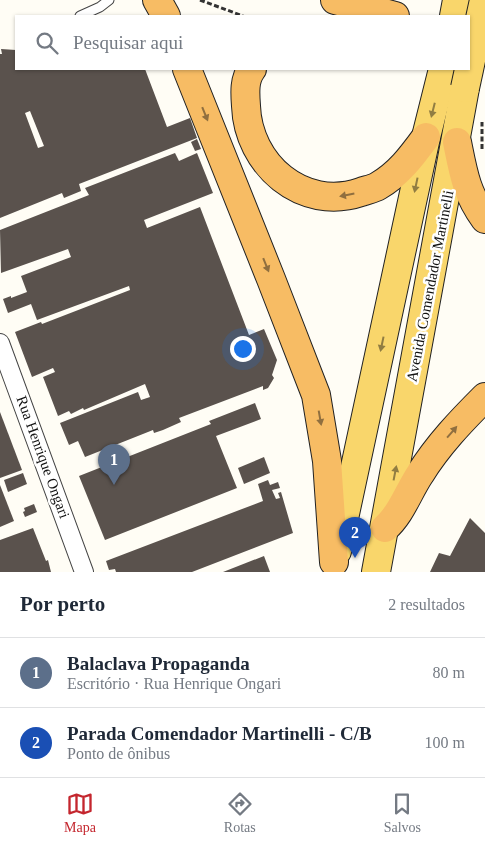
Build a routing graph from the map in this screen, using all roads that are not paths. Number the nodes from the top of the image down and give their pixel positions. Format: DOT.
graph roads {
  1 [pos="109,0"];
  2 [pos="157,0"];
  3 [pos="335,0"];
  4 [pos="457,0"];
  5 [pos="484,0"];
  6 [pos="82,15"];
  7 [pos="165,15"];
  8 [pos="391,15"];
  9 [pos="454,15"];
  10 [pos="470,32"];
  11 [pos="470,32"];
  12 [pos="485,35"];
  13 [pos="187,70"];
  14 [pos="252,70"];
  15 [pos="449,80"];
  16 [pos="426,137"];
  17 [pos="457,142"];
  18 [pos="485,219"];
  19 [pos="0,343"];
  20 [pos="485,397"];
  21 [pos="384,528"];
  22 [pos="333,567"];
  23 [pos="84,572"];
  24 [pos="376,572"];
  1 -- 6 [label="lane"];
  2 -- 7 [label="highway"];
  3 -- 8 [label="highway"];
  4 -- 9 [label="main road"];
  5 -- 10 [label="main road, Avenida Comendador Martinelli, bridge"];
  11 -- 12 [label="highway"];
  13 -- 22 [label="highway, one-way"];
  16 -- 14 [label="highway, one-way"];
  15 -- 16 [label="main road, Avenida Comendador Martinelli, one-way"];
  15 -- 17 [label="main road, Avenida Comendador Martinelli"];
  16 -- 22 [label="main road, Avenida Comendador Martinelli, one-way"];
  17 -- 18 [label="highway"];
  21 -- 17 [label="main road, Avenida Comendador Martinelli, one-way"];
  19 -- 23 [label="street, Rua Henrique Ongari"];
  21 -- 20 [label="highway, one-way"];
  21 -- 24 [label="main road, Avenida Comendador Martinelli"];
}
